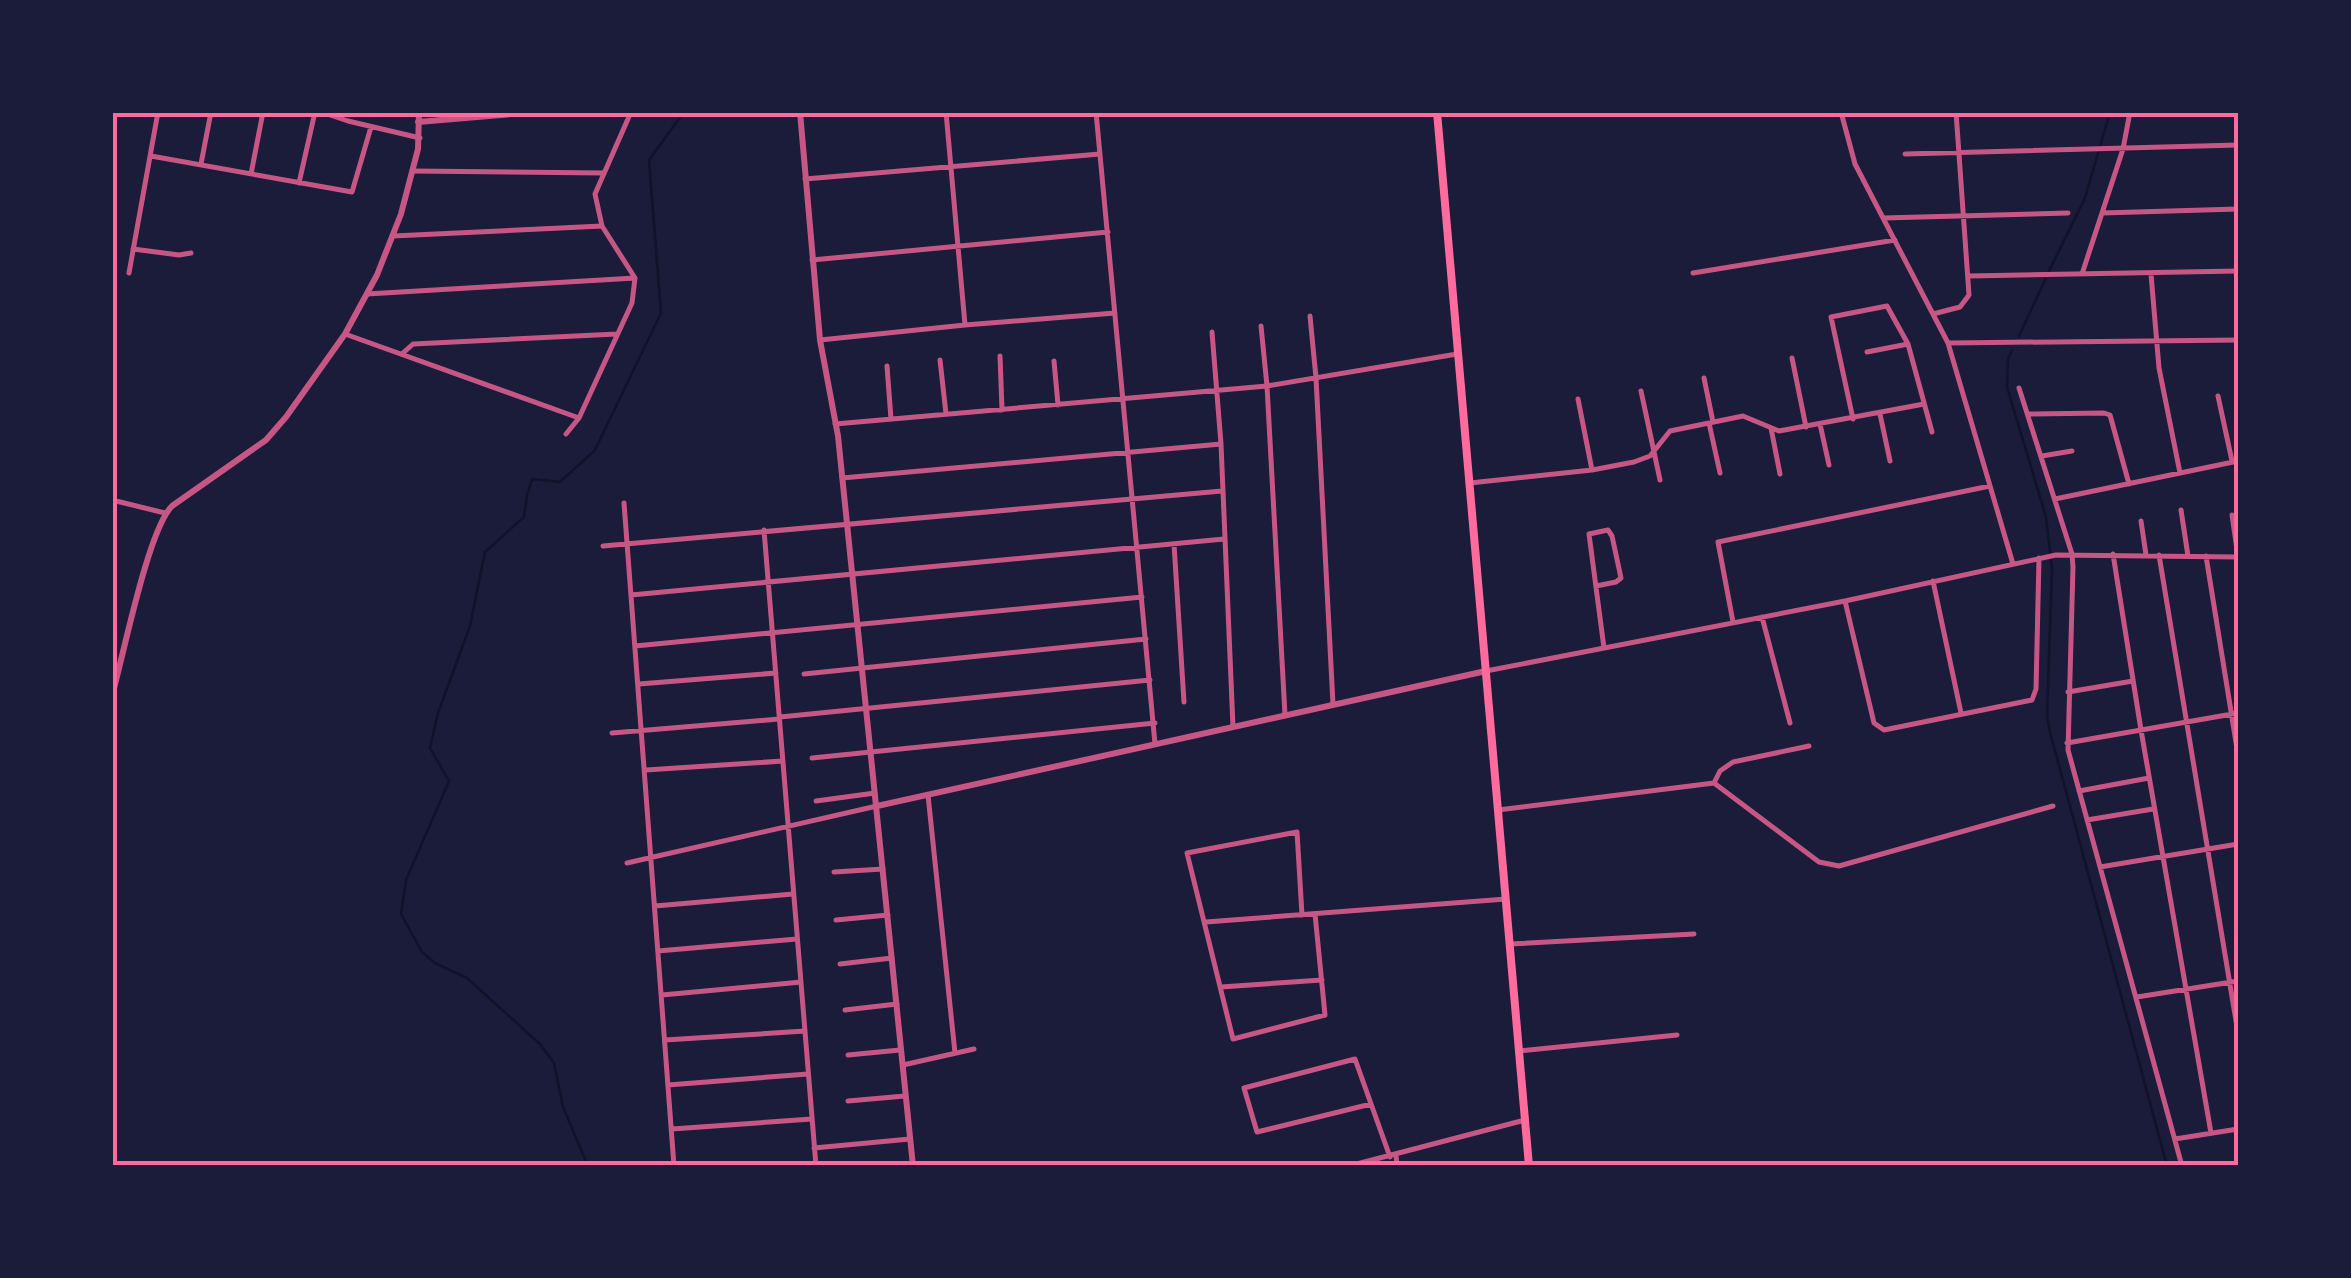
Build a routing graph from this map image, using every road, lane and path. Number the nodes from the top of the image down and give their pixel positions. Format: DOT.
graph roads {
  1 [pos="158,112"];
  2 [pos="212,112"];
  3 [pos="263,112"];
  4 [pos="318,112"];
  5 [pos="419,112"];
  6 [pos="535,112"];
  7 [pos="631,112"];
  8 [pos="800,112"];
  9 [pos="946,112"];
  10 [pos="1096,112"];
  11 [pos="1437,112"];
  12 [pos="1840,112"];
  13 [pos="1956,112"];
  14 [pos="2130,112"];
  15 [pos="484,114"];
  16 [pos="418,122"];
  17 [pos="371,127"];
  18 [pos="420,138"];
  19 [pos="2238,146"];
  20 [pos="2123,149"];
  21 [pos="1959,152"];
  22 [pos="1100,154"];
  23 [pos="1904,154"];
  24 [pos="151,156"];
  25 [pos="201,164"];
  26 [pos="952,165"];
  27 [pos="413,172"];
  28 [pos="603,173"];
  29 [pos="251,174"];
  30 [pos="805,179"];
  31 [pos="300,184"];
  32 [pos="2238,208"];
  33 [pos="2102,212"];
  34 [pos="2068,213"];
  35 [pos="1963,214"];
  36 [pos="1883,218"];
  37 [pos="602,226"];
  38 [pos="1108,232"];
  39 [pos="393,236"];
  40 [pos="1894,240"];
  41 [pos="957,246"];
  42 [pos="133,249"];
  43 [pos="191,253"];
  44 [pos="812,260"];
  45 [pos="2238,272"];
  46 [pos="2151,273"];
  47 [pos="128,274"];
  48 [pos="1692,274"];
  49 [pos="2082,274"];
  50 [pos="1968,276"];
  51 [pos="634,278"];
  52 [pos="367,294"];
  53 [pos="1115,313"];
  54 [pos="1933,314"];
  55 [pos="1310,316"];
  56 [pos="965,325"];
  57 [pos="1261,326"];
  58 [pos="1212,332"];
  59 [pos="344,334"];
  60 [pos="617,334"];
  61 [pos="820,340"];
  62 [pos="2238,340"];
  63 [pos="2155,341"];
  64 [pos="1948,343"];
  65 [pos="1908,344"];
  66 [pos="1867,352"];
  67 [pos="402,354"];
  68 [pos="1458,354"];
  69 [pos="1000,356"];
  70 [pos="1792,358"];
  71 [pos="940,360"];
  72 [pos="1054,361"];
  73 [pos="887,366"];
  74 [pos="1316,378"];
  75 [pos="1704,378"];
  76 [pos="1266,386"];
  77 [pos="2019,388"];
  78 [pos="1218,390"];
  79 [pos="1642,391"];
  80 [pos="2218,396"];
  81 [pos="1124,399"];
  82 [pos="1578,399"];
  83 [pos="1924,404"];
  84 [pos="1058,405"];
  85 [pos="1002,410"];
  86 [pos="946,414"];
  87 [pos="1880,414"];
  88 [pos="2028,414"];
  89 [pos="579,418"];
  90 [pos="891,419"];
  91 [pos="1853,419"];
  92 [pos="1711,422"];
  93 [pos="835,424"];
  94 [pos="1820,424"];
  95 [pos="1806,427"];
  96 [pos="1771,428"];
  97 [pos="1932,432"];
  98 [pos="566,434"];
  99 [pos="1220,444"];
  100 [pos="1128,451"];
  101 [pos="1654,452"];
  102 [pos="2072,452"];
  103 [pos="2042,456"];
  104 [pos="1890,461"];
  105 [pos="2235,462"];
  106 [pos="1829,465"];
  107 [pos="1592,470"];
  108 [pos="1720,473"];
  109 [pos="1780,474"];
  110 [pos="2180,474"];
  111 [pos="842,478"];
  112 [pos="1660,480"];
  113 [pos="1470,483"];
  114 [pos="2130,484"];
  115 [pos="1990,486"];
  116 [pos="1222,490"];
  117 [pos="1133,498"];
  118 [pos="2055,498"];
  119 [pos="112,500"];
  120 [pos="624,503"];
  121 [pos="2181,510"];
  122 [pos="165,513"];
  123 [pos="2232,515"];
  124 [pos="2141,521"];
  125 [pos="847,523"];
  126 [pos="764,530"];
  127 [pos="1224,539"];
  128 [pos="627,543"];
  129 [pos="1174,544"];
  130 [pos="603,546"];
  131 [pos="1138,547"];
  132 [pos="2072,554"];
  133 [pos="2113,554"];
  134 [pos="2146,555"];
  135 [pos="2158,555"];
  136 [pos="2188,556"];
  137 [pos="2206,556"];
  138 [pos="2238,557"];
  139 [pos="2041,558"];
  140 [pos="2012,564"];
  141 [pos="852,574"];
  142 [pos="1933,581"];
  143 [pos="768,582"];
  144 [pos="1596,586"];
  145 [pos="631,595"];
  146 [pos="1142,597"];
  147 [pos="1845,600"];
  148 [pos="1762,617"];
  149 [pos="1733,622"];
  150 [pos="858,624"];
  151 [pos="772,632"];
  152 [pos="1146,639"];
  153 [pos="635,646"];
  154 [pos="1604,648"];
  155 [pos="862,668"];
  156 [pos="1486,671"];
  157 [pos="776,674"];
  158 [pos="804,674"];
  159 [pos="1150,680"];
  160 [pos="2133,681"];
  161 [pos="638,684"];
  162 [pos="2068,692"];
  163 [pos="112,696"];
  164 [pos="1184,702"];
  165 [pos="1333,704"];
  166 [pos="866,708"];
  167 [pos="1962,713"];
  168 [pos="2235,714"];
  169 [pos="1284,715"];
  170 [pos="779,718"];
  171 [pos="2186,722"];
  172 [pos="1154,723"];
  173 [pos="1790,723"];
  174 [pos="1232,726"];
  175 [pos="642,730"];
  176 [pos="2141,730"];
  177 [pos="612,733"];
  178 [pos="2067,742"];
  179 [pos="1156,744"];
  180 [pos="1809,746"];
  181 [pos="871,751"];
  182 [pos="2238,754"];
  183 [pos="812,758"];
  184 [pos="782,760"];
  185 [pos="644,770"];
  186 [pos="2149,778"];
  187 [pos="1714,783"];
  188 [pos="875,792"];
  189 [pos="2079,792"];
  190 [pos="928,795"];
  191 [pos="816,801"];
  192 [pos="876,806"];
  193 [pos="2053,806"];
  194 [pos="2154,808"];
  195 [pos="1498,810"];
  196 [pos="2087,820"];
  197 [pos="788,826"];
  198 [pos="2238,844"];
  199 [pos="2208,849"];
  200 [pos="2163,856"];
  201 [pos="651,857"];
  202 [pos="626,863"];
  203 [pos="2100,867"];
  204 [pos="883,869"];
  205 [pos="834,872"];
  206 [pos="794,894"];
  207 [pos="1506,899"];
  208 [pos="655,906"];
  209 [pos="888,914"];
  210 [pos="1316,914"];
  211 [pos="1302,915"];
  212 [pos="836,920"];
  213 [pos="1206,922"];
  214 [pos="1694,934"];
  215 [pos="797,940"];
  216 [pos="1510,944"];
  217 [pos="658,951"];
  218 [pos="892,958"];
  219 [pos="840,964"];
  220 [pos="1322,980"];
  221 [pos="2238,980"];
  222 [pos="801,982"];
  223 [pos="2230,982"];
  224 [pos="1220,987"];
  225 [pos="2186,989"];
  226 [pos="662,995"];
  227 [pos="2137,997"];
  228 [pos="896,1004"];
  229 [pos="845,1010"];
  230 [pos="805,1031"];
  231 [pos="2238,1032"];
  232 [pos="1677,1036"];
  233 [pos="665,1040"];
  234 [pos="974,1049"];
  235 [pos="901,1050"];
  236 [pos="1519,1051"];
  237 [pos="956,1054"];
  238 [pos="848,1055"];
  239 [pos="903,1065"];
  240 [pos="808,1074"];
  241 [pos="668,1085"];
  242 [pos="906,1096"];
  243 [pos="848,1101"];
  244 [pos="1371,1104"];
  245 [pos="812,1119"];
  246 [pos="1525,1120"];
  247 [pos="2238,1128"];
  248 [pos="672,1129"];
  249 [pos="2211,1133"];
  250 [pos="910,1139"];
  251 [pos="2175,1139"];
  252 [pos="814,1148"];
  253 [pos="1393,1156"];
  254 [pos="2238,1163"];
  255 [pos="674,1166"];
  256 [pos="816,1166"];
  257 [pos="913,1166"];
  258 [pos="1349,1166"];
  259 [pos="1397,1166"];
  260 [pos="1529,1166"];
  261 [pos="2182,1166"];
  262 [pos="2225,1166"];
  1 -- 24 [label="street"];
  2 -- 25 [label="street"];
  3 -- 29 [label="street"];
  4 -- 17 [label="street"];
  4 -- 31 [label="street"];
  5 -- 16 [label="street"];
  6 -- 15 [label="street"];
  7 -- 28 [label="street"];
  8 -- 30 [label="street"];
  9 -- 26 [label="street"];
  10 -- 22 [label="street"];
  11 -- 68 [label="main road"];
  12 -- 36 [label="street"];
  13 -- 21 [label="street"];
  14 -- 20 [label="street"];
  15 -- 16 [label="street"];
  16 -- 18 [label="street"];
  17 -- 18 [label="street"];
  17 -- 31 [label="street"];
  18 -- 27 [label="street"];
  19 -- 20 [label="street"];
  20 -- 21 [label="street"];
  20 -- 33 [label="street"];
  21 -- 23 [label="street"];
  21 -- 35 [label="street"];
  22 -- 26 [label="street"];
  22 -- 38 [label="street"];
  24 -- 25 [label="street"];
  24 -- 42 [label="street"];
  25 -- 29 [label="street"];
  26 -- 30 [label="street"];
  26 -- 41 [label="street"];
  27 -- 28 [label="street"];
  27 -- 39 [label="street"];
  28 -- 37 [label="street"];
  29 -- 31 [label="street"];
  30 -- 44 [label="street"];
  32 -- 33 [label="street"];
  33 -- 49 [label="street"];
  34 -- 35 [label="street"];
  35 -- 36 [label="street"];
  35 -- 50 [label="street"];
  36 -- 40 [label="street"];
  37 -- 39 [label="street"];
  37 -- 51 [label="street"];
  38 -- 41 [label="street"];
  38 -- 53 [label="street"];
  39 -- 52 [label="street"];
  40 -- 48 [label="street"];
  40 -- 54 [label="street"];
  41 -- 44 [label="street"];
  41 -- 56 [label="street"];
  42 -- 43 [label="street"];
  42 -- 47 [label="street"];
  44 -- 61 [label="street"];
  45 -- 46 [label="street"];
  46 -- 49 [label="street"];
  46 -- 63 [label="street"];
  49 -- 50 [label="street"];
  50 -- 54 [label="street"];
  51 -- 52 [label="street"];
  51 -- 60 [label="street"];
  52 -- 59 [label="street"];
  53 -- 56 [label="street"];
  53 -- 81 [label="street"];
  54 -- 64 [label="street"];
  55 -- 74 [label="street"];
  56 -- 61 [label="street"];
  57 -- 76 [label="street"];
  58 -- 78 [label="street"];
  59 -- 67 [label="street"];
  59 -- 122 [label="street"];
  60 -- 67 [label="street"];
  60 -- 89 [label="street"];
  61 -- 93 [label="street"];
  62 -- 63 [label="street"];
  63 -- 64 [label="street"];
  63 -- 110 [label="street"];
  64 -- 115 [label="street"];
  65 -- 66 [label="street"];
  65 -- 83 [label="street"];
  65 -- 91 [label="street"];
  67 -- 89 [label="street"];
  68 -- 74 [label="street"];
  68 -- 113 [label="main road"];
  69 -- 85 [label="street"];
  70 -- 95 [label="street"];
  71 -- 86 [label="street"];
  72 -- 84 [label="street"];
  73 -- 90 [label="street"];
  74 -- 76 [label="street"];
  74 -- 165 [label="street"];
  75 -- 92 [label="street"];
  76 -- 78 [label="street"];
  76 -- 169 [label="street"];
  77 -- 88 [label="street"];
  78 -- 81 [label="street"];
  78 -- 99 [label="street"];
  79 -- 101 [label="street"];
  80 -- 105 [label="street"];
  81 -- 84 [label="street"];
  81 -- 100 [label="street"];
  82 -- 107 [label="street"];
  83 -- 87 [label="street"];
  83 -- 97 [label="street"];
  84 -- 85 [label="street"];
  85 -- 86 [label="street"];
  86 -- 90 [label="street"];
  87 -- 91 [label="street"];
  87 -- 104 [label="street"];
  88 -- 103 [label="street"];
  88 -- 114 [label="street"];
  89 -- 98 [label="street"];
  90 -- 93 [label="street"];
  91 -- 94 [label="street"];
  92 -- 96 [label="street"];
  92 -- 101 [label="street"];
  92 -- 108 [label="street"];
  93 -- 111 [label="street"];
  94 -- 95 [label="street"];
  94 -- 106 [label="street"];
  95 -- 96 [label="street"];
  96 -- 109 [label="street"];
  99 -- 100 [label="street"];
  99 -- 116 [label="street"];
  100 -- 111 [label="street"];
  100 -- 117 [label="street"];
  101 -- 107 [label="street"];
  101 -- 112 [label="street"];
  102 -- 103 [label="street"];
  103 -- 118 [label="street"];
  105 -- 110 [label="street"];
  107 -- 113 [label="street"];
  110 -- 114 [label="street"];
  111 -- 125 [label="street"];
  113 -- 156 [label="main road"];
  114 -- 118 [label="street"];
  115 -- 140 [label="street"];
  115 -- 149 [label="street"];
  116 -- 117 [label="street"];
  116 -- 127 [label="street"];
  117 -- 125 [label="street"];
  117 -- 131 [label="street"];
  118 -- 132 [label="street"];
  119 -- 122 [label="street"];
  120 -- 128 [label="street"];
  121 -- 136 [label="street"];
  122 -- 163 [label="street"];
  123 -- 138 [label="street"];
  124 -- 134 [label="street"];
  125 -- 126 [label="street"];
  125 -- 141 [label="street"];
  126 -- 128 [label="street"];
  126 -- 143 [label="street"];
  127 -- 129 [label="street"];
  127 -- 174 [label="street"];
  128 -- 130 [label="street"];
  128 -- 145 [label="street"];
  129 -- 131 [label="street"];
  129 -- 164 [label="street"];
  131 -- 141 [label="street"];
  131 -- 146 [label="street"];
  132 -- 133 [label="street"];
  132 -- 139 [label="street"];
  132 -- 162 [label="street"];
  133 -- 134 [label="street"];
  133 -- 160 [label="street"];
  134 -- 135 [label="street"];
  135 -- 136 [label="street"];
  135 -- 171 [label="street"];
  136 -- 137 [label="street"];
  137 -- 138 [label="street"];
  137 -- 168 [label="street"];
  139 -- 140 [label="street"];
  139 -- 167 [label="street"];
  140 -- 142 [label="street"];
  141 -- 143 [label="street"];
  141 -- 150 [label="street"];
  142 -- 147 [label="street"];
  142 -- 167 [label="street"];
  143 -- 145 [label="street"];
  143 -- 151 [label="street"];
  144 -- 144 [label="street"];
  144 -- 154 [label="street"];
  145 -- 153 [label="street"];
  146 -- 150 [label="street"];
  146 -- 152 [label="street"];
  147 -- 148 [label="street"];
  147 -- 167 [label="street"];
  148 -- 149 [label="street"];
  148 -- 173 [label="street"];
  149 -- 154 [label="street"];
  150 -- 151 [label="street"];
  150 -- 155 [label="street"];
  151 -- 153 [label="street"];
  151 -- 157 [label="street"];
  152 -- 155 [label="street"];
  152 -- 159 [label="street"];
  153 -- 161 [label="street"];
  154 -- 156 [label="street"];
  155 -- 158 [label="street"];
  155 -- 166 [label="street"];
  156 -- 165 [label="street"];
  156 -- 195 [label="main road"];
  157 -- 161 [label="street"];
  157 -- 170 [label="street"];
  159 -- 166 [label="street"];
  159 -- 172 [label="street"];
  160 -- 162 [label="street"];
  160 -- 176 [label="street"];
  161 -- 175 [label="street"];
  162 -- 178 [label="street"];
  165 -- 169 [label="street"];
  166 -- 170 [label="street"];
  166 -- 181 [label="street"];
  168 -- 171 [label="street"];
  168 -- 182 [label="street"];
  169 -- 174 [label="street"];
  170 -- 175 [label="street"];
  170 -- 184 [label="street"];
  171 -- 176 [label="street"];
  171 -- 199 [label="street"];
  172 -- 179 [label="street"];
  172 -- 181 [label="street"];
  174 -- 179 [label="street"];
  175 -- 177 [label="street"];
  175 -- 185 [label="street"];
  176 -- 178 [label="street"];
  176 -- 186 [label="street"];
  178 -- 189 [label="street"];
  179 -- 190 [label="street"];
  180 -- 187 [label="street"];
  181 -- 183 [label="street"];
  181 -- 188 [label="street"];
  184 -- 185 [label="street"];
  184 -- 197 [label="street"];
  185 -- 201 [label="street"];
  186 -- 189 [label="street"];
  186 -- 194 [label="street"];
  187 -- 193 [label="street"];
  187 -- 195 [label="street"];
  188 -- 191 [label="street"];
  188 -- 192 [label="street"];
  189 -- 196 [label="street"];
  190 -- 192 [label="street"];
  190 -- 237 [label="street"];
  192 -- 197 [label="street"];
  192 -- 204 [label="street"];
  194 -- 196 [label="street"];
  194 -- 200 [label="street"];
  195 -- 207 [label="main road"];
  196 -- 203 [label="street"];
  197 -- 201 [label="street"];
  197 -- 206 [label="street"];
  198 -- 199 [label="street"];
  199 -- 200 [label="street"];
  199 -- 223 [label="street"];
  200 -- 203 [label="street"];
  200 -- 225 [label="street"];
  201 -- 202 [label="street"];
  201 -- 208 [label="street"];
  203 -- 227 [label="street"];
  204 -- 205 [label="street"];
  204 -- 209 [label="street"];
  206 -- 208 [label="street"];
  206 -- 215 [label="street"];
  207 -- 210 [label="street"];
  207 -- 216 [label="main road"];
  208 -- 217 [label="street"];
  209 -- 212 [label="street"];
  209 -- 218 [label="street"];
  210 -- 211 [label="street"];
  210 -- 220 [label="street"];
  211 -- 213 [label="street"];
  211 -- 213 [label="street"];
  213 -- 224 [label="street"];
  214 -- 216 [label="street"];
  215 -- 217 [label="street"];
  215 -- 222 [label="street"];
  216 -- 236 [label="main road"];
  217 -- 226 [label="street"];
  218 -- 219 [label="street"];
  218 -- 228 [label="street"];
  220 -- 224 [label="street"];
  220 -- 224 [label="street"];
  221 -- 223 [label="street"];
  222 -- 226 [label="street"];
  222 -- 230 [label="street"];
  223 -- 225 [label="street"];
  223 -- 231 [label="street"];
  225 -- 227 [label="street"];
  225 -- 249 [label="street"];
  226 -- 233 [label="street"];
  227 -- 251 [label="street"];
  228 -- 229 [label="street"];
  228 -- 235 [label="street"];
  230 -- 233 [label="street"];
  230 -- 240 [label="street"];
  232 -- 236 [label="street"];
  233 -- 241 [label="street"];
  234 -- 237 [label="street"];
  235 -- 238 [label="street"];
  235 -- 239 [label="street"];
  236 -- 246 [label="main road"];
  237 -- 239 [label="street"];
  239 -- 242 [label="street"];
  240 -- 241 [label="street"];
  240 -- 245 [label="street"];
  241 -- 248 [label="street"];
  242 -- 243 [label="street"];
  242 -- 250 [label="street"];
  244 -- 244 [label="street"];
  244 -- 253 [label="street"];
  245 -- 248 [label="street"];
  245 -- 252 [label="street"];
  246 -- 253 [label="street"];
  246 -- 260 [label="main road"];
  247 -- 249 [label="street"];
  248 -- 255 [label="street"];
  249 -- 251 [label="street"];
  250 -- 252 [label="street"];
  250 -- 257 [label="street"];
  251 -- 261 [label="street"];
  252 -- 256 [label="street"];
  253 -- 258 [label="street"];
  253 -- 259 [label="street"];
  254 -- 262 [label="street"];
}
